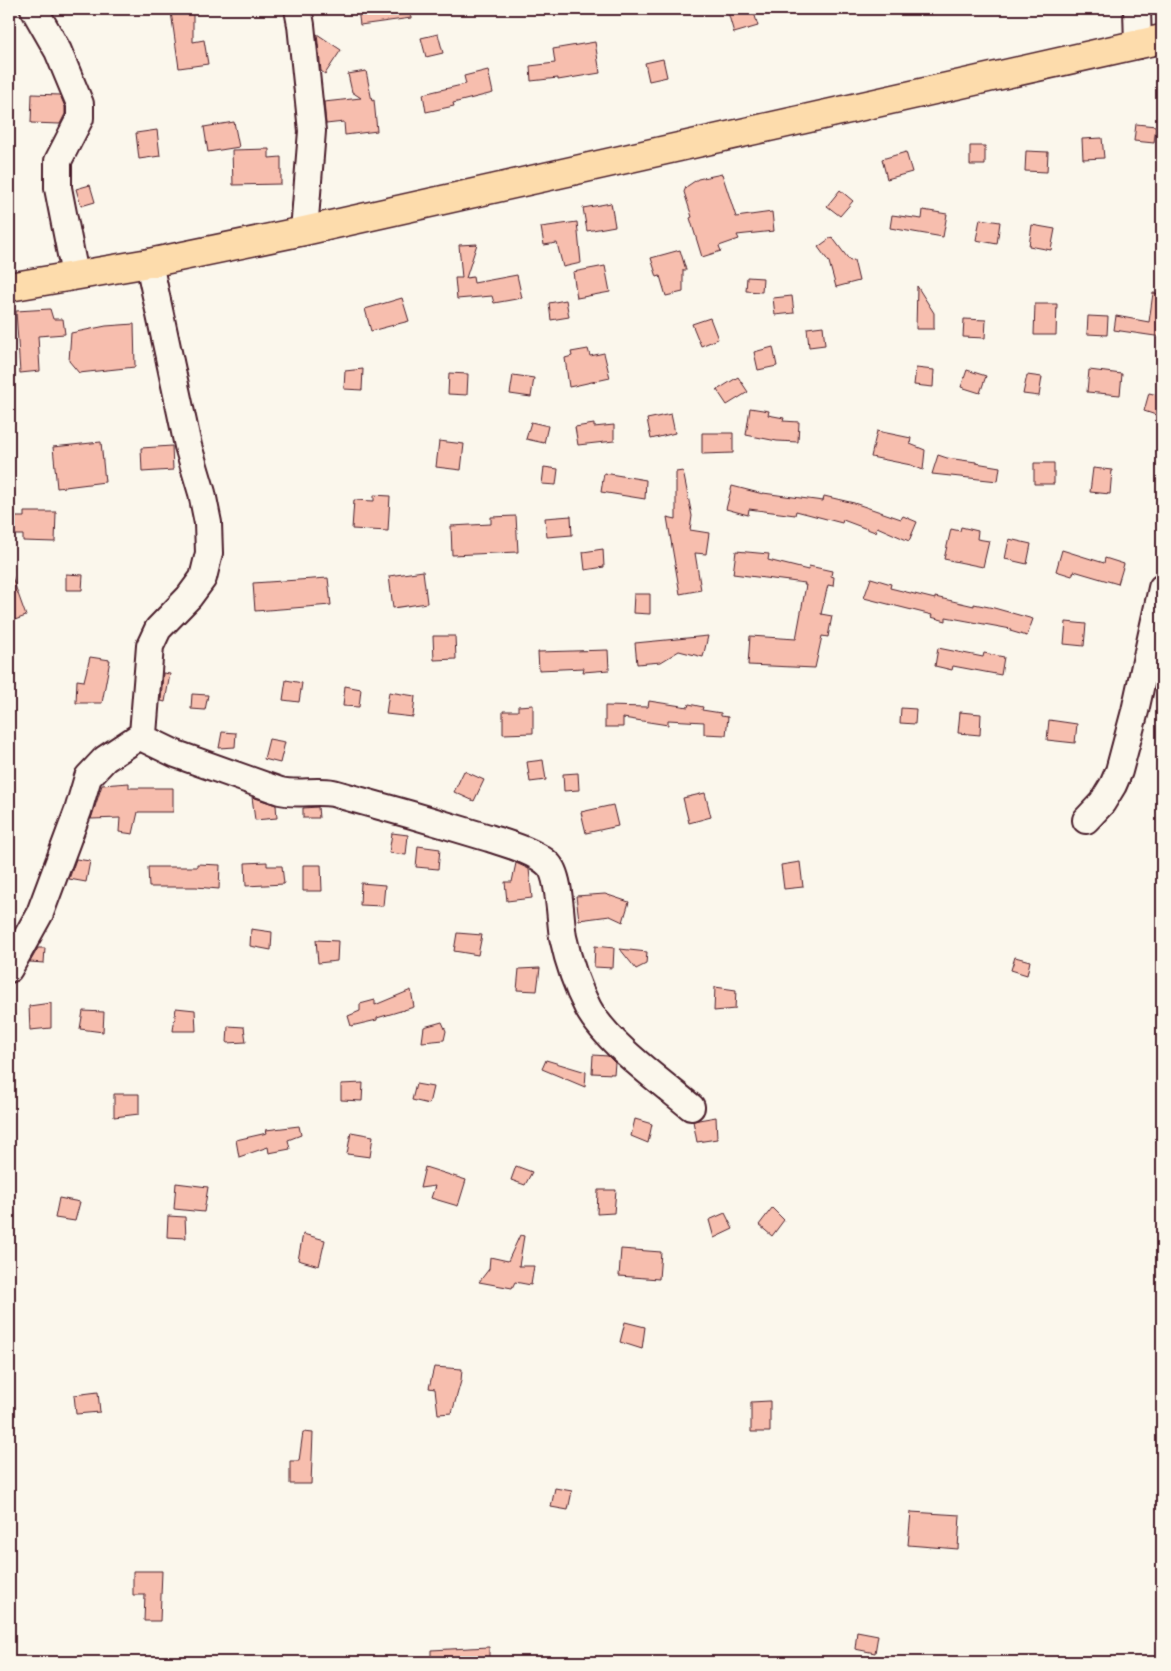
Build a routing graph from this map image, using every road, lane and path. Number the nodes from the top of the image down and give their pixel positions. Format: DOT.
graph roads {
  1 [pos="34,9"];
  2 [pos="298,9"];
  3 [pos="1136,9"];
  4 [pos="1150,42"];
  5 [pos="304,231"];
  6 [pos="149,263"];
  7 [pos="75,275"];
  8 [pos="9,287"];
  9 [pos="1162,588"];
  10 [pos="143,734"];
  11 [pos="1086,820"];
  12 [pos="9,969"];
  13 [pos="691,1107"];
  1 -- 7 [label="street"];
  2 -- 5 [label="street"];
  3 -- 4 [label="street"];
  4 -- 5 [label="main road"];
  5 -- 6 [label="main road"];
  6 -- 7 [label="main road"];
  6 -- 10 [label="street"];
  7 -- 8 [label="main road"];
  9 -- 11 [label="street"];
  10 -- 12 [label="street"];
  10 -- 13 [label="street"];
}
